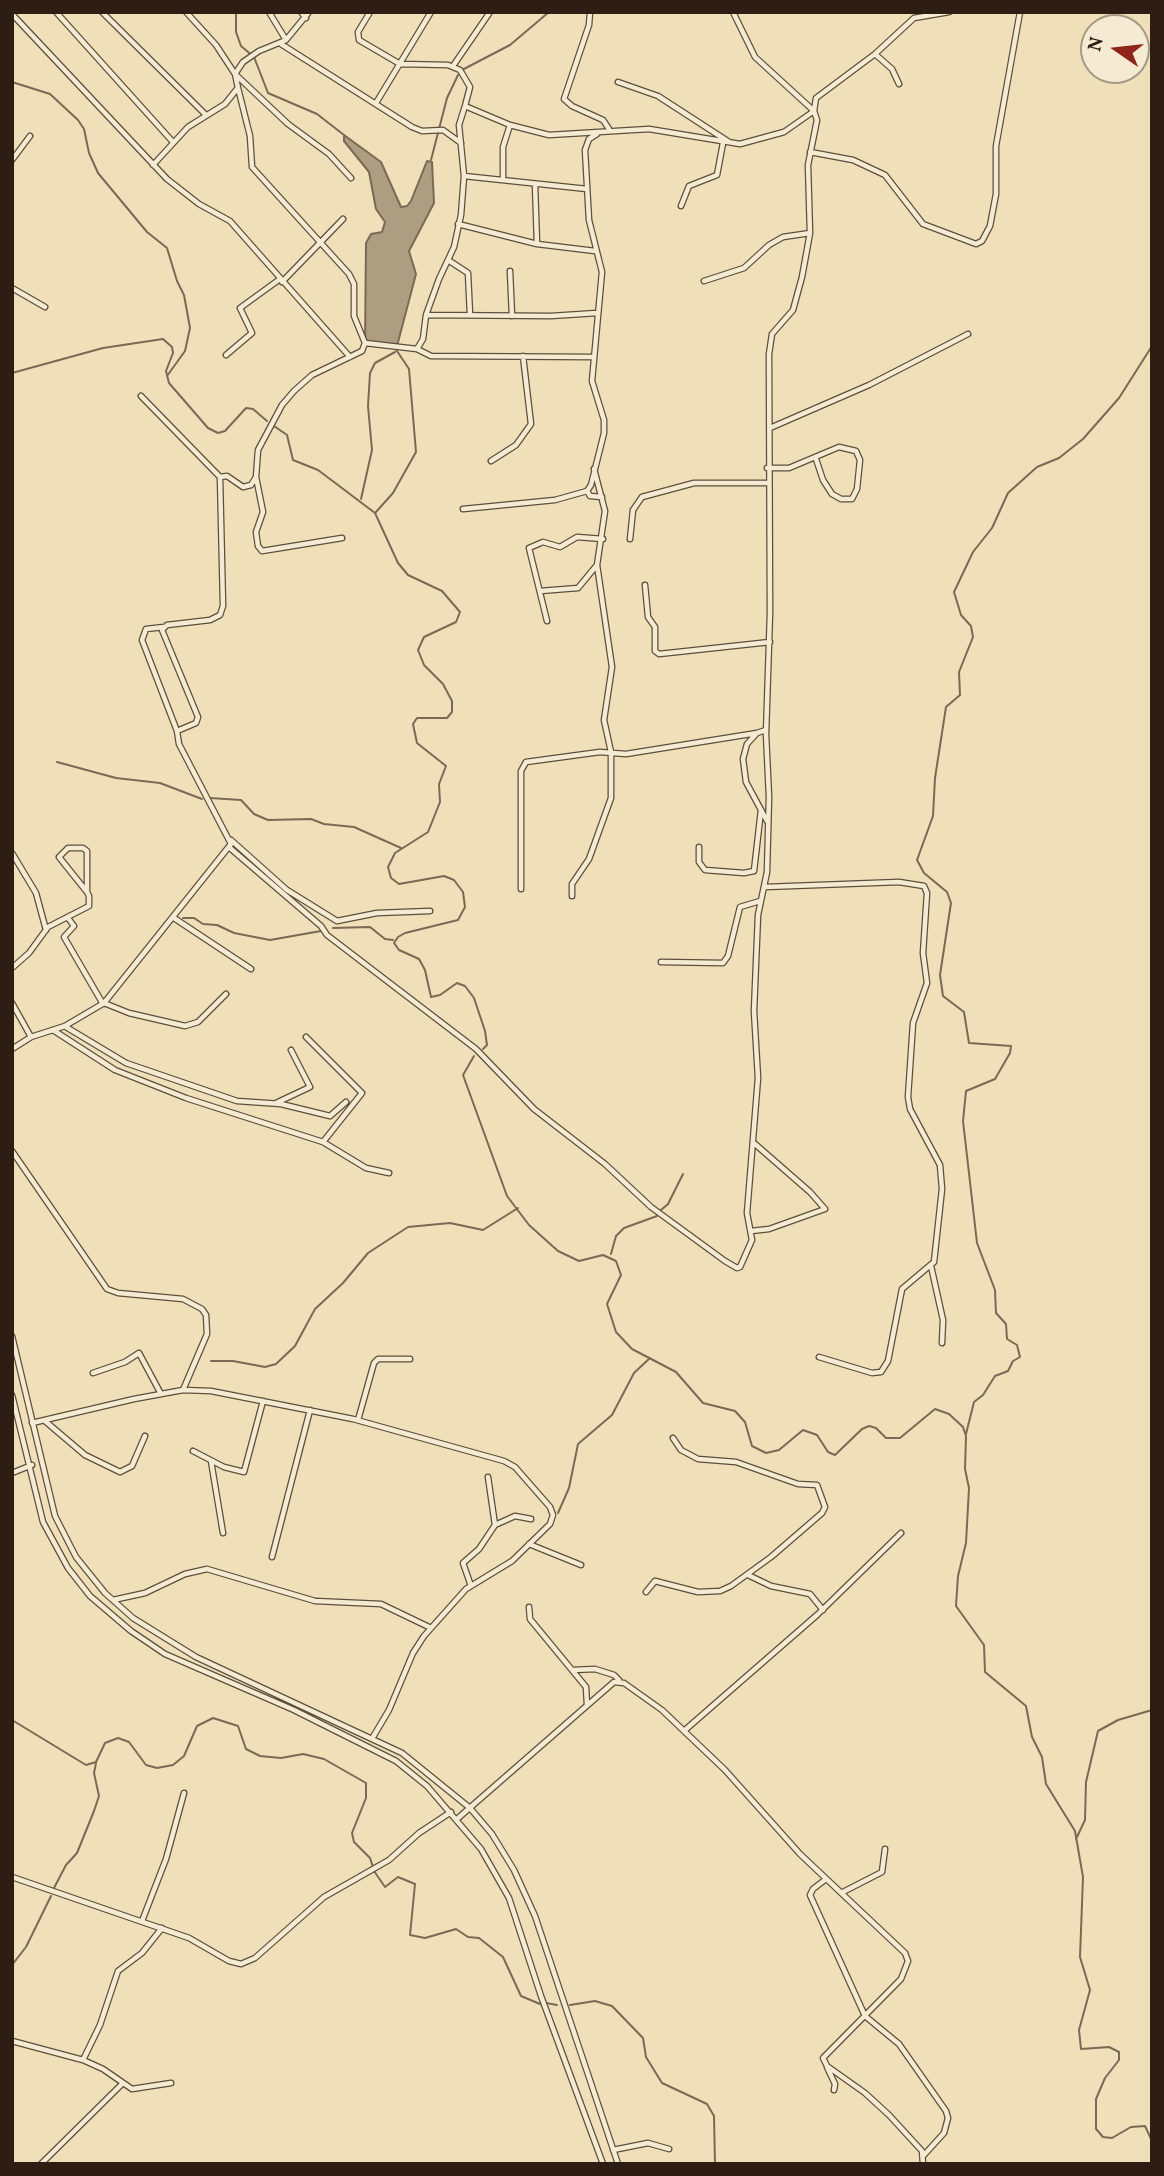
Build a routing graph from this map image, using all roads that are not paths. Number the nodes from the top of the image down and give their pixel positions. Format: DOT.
graph roads {
  1 [pos="56,12"];
  2 [pos="102,12"];
  3 [pos="186,12"];
  4 [pos="269,12"];
  5 [pos="301,12"];
  6 [pos="370,12"];
  7 [pos="431,12"];
  8 [pos="490,12"];
  9 [pos="590,12"];
  10 [pos="733,12"];
  11 [pos="949,12"];
  12 [pos="1020,12"];
  13 [pos="12,14"];
  14 [pos="307,15"];
  15 [pos="284,42"];
  16 [pos="875,54"];
  17 [pos="400,64"];
  18 [pos="453,66"];
  19 [pos="235,74"];
  20 [pos="618,82"];
  21 [pos="900,84"];
  22 [pos="238,88"];
  23 [pos="376,103"];
  24 [pos="464,106"];
  25 [pos="814,111"];
  26 [pos="206,116"];
  27 [pos="510,125"];
  28 [pos="607,130"];
  29 [pos="30,136"];
  30 [pos="172,141"];
  31 [pos="461,143"];
  32 [pos="723,143"];
  33 [pos="730,143"];
  34 [pos="810,152"];
  35 [pos="13,158"];
  36 [pos="153,164"];
  37 [pos="464,176"];
  38 [pos="351,178"];
  39 [pos="503,179"];
  40 [pos="535,184"];
  41 [pos="587,189"];
  42 [pos="681,206"];
  43 [pos="343,219"];
  44 [pos="458,224"];
  45 [pos="810,233"];
  46 [pos="321,244"];
  47 [pos="537,244"];
  48 [pos="595,251"];
  49 [pos="447,260"];
  50 [pos="510,271"];
  51 [pos="281,280"];
  52 [pos="704,281"];
  53 [pos="12,288"];
  54 [pos="45,307"];
  55 [pos="597,313"];
  56 [pos="426,315"];
  57 [pos="470,316"];
  58 [pos="512,316"];
  59 [pos="968,334"];
  60 [pos="365,343"];
  61 [pos="417,349"];
  62 [pos="226,355"];
  63 [pos="350,356"];
  64 [pos="523,356"];
  65 [pos="593,357"];
  66 [pos="141,396"];
  67 [pos="770,428"];
  68 [pos="816,458"];
  69 [pos="491,460"];
  70 [pos="594,467"];
  71 [pos="767,468"];
  72 [pos="220,477"];
  73 [pos="256,477"];
  74 [pos="768,483"];
  75 [pos="587,491"];
  76 [pos="602,497"];
  77 [pos="463,509"];
  78 [pos="342,538"];
  79 [pos="603,539"];
  80 [pos="630,539"];
  81 [pos="597,565"];
  82 [pos="645,586"];
  83 [pos="540,591"];
  84 [pos="547,621"];
  85 [pos="164,627"];
  86 [pos="770,642"];
  87 [pos="177,731"];
  88 [pos="757,733"];
  89 [pos="766,734"];
  90 [pos="611,752"];
  91 [pos="761,810"];
  92 [pos="768,823"];
  93 [pos="231,840"];
  94 [pos="699,847"];
  95 [pos="230,848"];
  96 [pos="12,853"];
  97 [pos="765,887"];
  98 [pos="521,889"];
  99 [pos="87,892"];
  100 [pos="572,896"];
  101 [pos="760,901"];
  102 [pos="430,911"];
  103 [pos="68,918"];
  104 [pos="174,918"];
  105 [pos="46,930"];
  106 [pos="661,962"];
  107 [pos="12,968"];
  108 [pos="251,969"];
  109 [pos="226,994"];
  110 [pos="12,1003"];
  111 [pos="104,1003"];
  112 [pos="65,1026"];
  113 [pos="52,1030"];
  114 [pos="31,1037"];
  115 [pos="306,1037"];
  116 [pos="12,1049"];
  117 [pos="291,1050"];
  118 [pos="346,1102"];
  119 [pos="275,1103"];
  120 [pos="323,1142"];
  121 [pos="754,1144"];
  122 [pos="12,1151"];
  123 [pos="389,1173"];
  124 [pos="751,1231"];
  125 [pos="931,1266"];
  126 [pos="12,1336"];
  127 [pos="942,1343"];
  128 [pos="819,1357"];
  129 [pos="410,1359"];
  130 [pos="93,1373"];
  131 [pos="183,1390"];
  132 [pos="162,1394"];
  133 [pos="12,1395"];
  134 [pos="263,1401"];
  135 [pos="310,1410"];
  136 [pos="358,1420"];
  137 [pos="45,1421"];
  138 [pos="32,1423"];
  139 [pos="145,1436"];
  140 [pos="673,1438"];
  141 [pos="193,1451"];
  142 [pos="211,1461"];
  143 [pos="32,1465"];
  144 [pos="12,1472"];
  145 [pos="488,1477"];
  146 [pos="531,1519"];
  147 [pos="495,1525"];
  148 [pos="223,1533"];
  149 [pos="901,1533"];
  150 [pos="529,1544"];
  151 [pos="272,1557"];
  152 [pos="581,1565"];
  153 [pos="748,1575"];
  154 [pos="471,1586"];
  155 [pos="646,1592"];
  156 [pos="112,1600"];
  157 [pos="530,1607"];
  158 [pos="823,1610"];
  159 [pos="431,1628"];
  160 [pos="573,1671"];
  161 [pos="619,1681"];
  162 [pos="587,1706"];
  163 [pos="685,1731"];
  164 [pos="373,1737"];
  165 [pos="184,1793"];
  166 [pos="470,1808"];
  167 [pos="451,1812"];
  168 [pos="457,1819"];
  169 [pos="885,1849"];
  170 [pos="12,1877"];
  171 [pos="826,1879"];
  172 [pos="841,1894"];
  173 [pos="142,1921"];
  174 [pos="162,1928"];
  175 [pos="865,2016"];
  176 [pos="12,2041"];
  177 [pos="83,2060"];
  178 [pos="827,2066"];
  179 [pos="171,2083"];
  180 [pos="122,2084"];
  181 [pos="834,2090"];
  182 [pos="669,2148"];
  183 [pos="613,2150"];
  184 [pos="924,2155"];
  185 [pos="41,2164"];
  186 [pos="603,2164"];
  187 [pos="618,2164"];
  188 [pos="923,2164"];
  1 -- 30 [label="street"];
  2 -- 26 [label="street"];
  3 -- 19 [label="street"];
  4 -- 15 [label="street"];
  5 -- 14 [label="street"];
  6 -- 17 [label="street"];
  7 -- 17 [label="street"];
  8 -- 18 [label="street"];
  9 -- 28 [label="street"];
  10 -- 25 [label="street"];
  11 -- 16 [label="street"];
  12 -- 34 [label="street"];
  13 -- 36 [label="street"];
  14 -- 15 [label="street"];
  15 -- 19 [label="street"];
  15 -- 23 [label="street"];
  16 -- 21 [label="street"];
  16 -- 25 [label="street"];
  17 -- 18 [label="street"];
  17 -- 23 [label="street"];
  18 -- 24 [label="street"];
  19 -- 22 [label="street"];
  19 -- 38 [label="street"];
  20 -- 33 [label="street"];
  22 -- 26 [label="street"];
  22 -- 46 [label="street"];
  23 -- 31 [label="street"];
  24 -- 27 [label="street"];
  24 -- 31 [label="street"];
  25 -- 33 [label="street"];
  25 -- 34 [label="street"];
  26 -- 30 [label="street"];
  27 -- 28 [label="street"];
  27 -- 39 [label="street"];
  28 -- 32 [label="street"];
  28 -- 41 [label="street"];
  29 -- 35 [label="street"];
  30 -- 36 [label="street"];
  31 -- 37 [label="street"];
  32 -- 33 [label="street"];
  32 -- 42 [label="street"];
  34 -- 45 [label="street"];
  36 -- 51 [label="street"];
  37 -- 39 [label="street"];
  37 -- 44 [label="street"];
  39 -- 40 [label="street"];
  40 -- 41 [label="street"];
  40 -- 47 [label="street"];
  41 -- 48 [label="street"];
  43 -- 46 [label="street"];
  44 -- 47 [label="street"];
  44 -- 49 [label="street"];
  45 -- 52 [label="street"];
  45 -- 67 [label="street"];
  46 -- 51 [label="street"];
  46 -- 60 [label="street"];
  47 -- 48 [label="street"];
  48 -- 55 [label="street"];
  49 -- 56 [label="street"];
  49 -- 57 [label="street"];
  50 -- 58 [label="street"];
  51 -- 62 [label="street"];
  51 -- 63 [label="street"];
  53 -- 54 [label="street"];
  55 -- 58 [label="street"];
  55 -- 65 [label="street"];
  56 -- 57 [label="street"];
  56 -- 61 [label="street"];
  57 -- 58 [label="street"];
  59 -- 67 [label="street"];
  60 -- 61 [label="street"];
  60 -- 63 [label="street"];
  61 -- 64 [label="street"];
  63 -- 73 [label="street"];
  64 -- 65 [label="street"];
  64 -- 69 [label="street"];
  65 -- 70 [label="street"];
  66 -- 72 [label="street"];
  67 -- 71 [label="street"];
  68 -- 68 [label="street"];
  68 -- 71 [label="street"];
  70 -- 75 [label="street"];
  70 -- 76 [label="street"];
  71 -- 74 [label="street"];
  72 -- 73 [label="street"];
  72 -- 85 [label="street"];
  73 -- 78 [label="street"];
  74 -- 80 [label="street"];
  74 -- 86 [label="street"];
  75 -- 76 [label="street"];
  75 -- 77 [label="street"];
  76 -- 79 [label="street"];
  79 -- 81 [label="street"];
  79 -- 83 [label="street"];
  81 -- 83 [label="street"];
  81 -- 90 [label="street"];
  82 -- 86 [label="street"];
  83 -- 84 [label="street"];
  85 -- 87 [label="street"];
  85 -- 87 [label="street"];
  86 -- 89 [label="street"];
  87 -- 93 [label="street"];
  88 -- 89 [label="street"];
  88 -- 90 [label="street"];
  88 -- 91 [label="street"];
  89 -- 92 [label="street"];
  90 -- 98 [label="street"];
  90 -- 100 [label="street"];
  91 -- 92 [label="street"];
  91 -- 94 [label="street"];
  92 -- 97 [label="street"];
  93 -- 95 [label="street"];
  93 -- 102 [label="street"];
  95 -- 104 [label="street"];
  95 -- 124 [label="street"];
  96 -- 105 [label="street"];
  97 -- 101 [label="street"];
  97 -- 125 [label="street"];
  99 -- 99 [label="street"];
  99 -- 103 [label="street"];
  101 -- 106 [label="street"];
  101 -- 121 [label="street"];
  103 -- 105 [label="street"];
  103 -- 111 [label="street"];
  104 -- 108 [label="street"];
  104 -- 111 [label="street"];
  105 -- 107 [label="street"];
  109 -- 111 [label="street"];
  110 -- 114 [label="street"];
  111 -- 112 [label="street"];
  112 -- 113 [label="street"];
  112 -- 119 [label="street"];
  113 -- 114 [label="street"];
  113 -- 120 [label="street"];
  114 -- 116 [label="street"];
  115 -- 120 [label="street"];
  117 -- 119 [label="street"];
  118 -- 119 [label="street"];
  120 -- 123 [label="street"];
  121 -- 124 [label="street"];
  121 -- 124 [label="street"];
  122 -- 131 [label="street"];
  125 -- 127 [label="street"];
  125 -- 128 [label="street"];
  126 -- 138 [label="street"];
  129 -- 136 [label="street"];
  130 -- 132 [label="street"];
  131 -- 132 [label="street"];
  131 -- 134 [label="street"];
  132 -- 137 [label="street"];
  133 -- 143 [label="street"];
  134 -- 135 [label="street"];
  134 -- 142 [label="street"];
  135 -- 136 [label="street"];
  135 -- 151 [label="street"];
  136 -- 150 [label="street"];
  137 -- 138 [label="street"];
  137 -- 139 [label="street"];
  138 -- 156 [label="street"];
  140 -- 153 [label="street"];
  141 -- 142 [label="street"];
  142 -- 148 [label="street"];
  143 -- 144 [label="street"];
  143 -- 167 [label="street"];
  145 -- 147 [label="street"];
  146 -- 147 [label="street"];
  147 -- 154 [label="street"];
  149 -- 158 [label="street"];
  150 -- 152 [label="street"];
  150 -- 154 [label="street"];
  153 -- 155 [label="street"];
  153 -- 158 [label="street"];
  154 -- 159 [label="street"];
  156 -- 159 [label="street"];
  156 -- 164 [label="street"];
  157 -- 160 [label="street"];
  158 -- 163 [label="street"];
  159 -- 164 [label="street"];
  160 -- 161 [label="street"];
  160 -- 162 [label="street"];
  161 -- 162 [label="street"];
  161 -- 163 [label="street"];
  162 -- 166 [label="street"];
  163 -- 171 [label="street"];
  164 -- 166 [label="street"];
  165 -- 173 [label="street"];
  166 -- 168 [label="street"];
  166 -- 183 [label="street"];
  167 -- 168 [label="street"];
  167 -- 174 [label="street"];
  168 -- 186 [label="street"];
  169 -- 172 [label="street"];
  170 -- 173 [label="street"];
  171 -- 172 [label="street"];
  171 -- 175 [label="street"];
  172 -- 175 [label="street"];
  173 -- 174 [label="street"];
  174 -- 177 [label="street"];
  175 -- 178 [label="street"];
  175 -- 184 [label="street"];
  176 -- 177 [label="street"];
  177 -- 180 [label="street"];
  178 -- 181 [label="street"];
  178 -- 184 [label="street"];
  179 -- 180 [label="street"];
  180 -- 185 [label="street"];
  182 -- 183 [label="street"];
  183 -- 187 [label="street"];
  184 -- 188 [label="street"];
}
